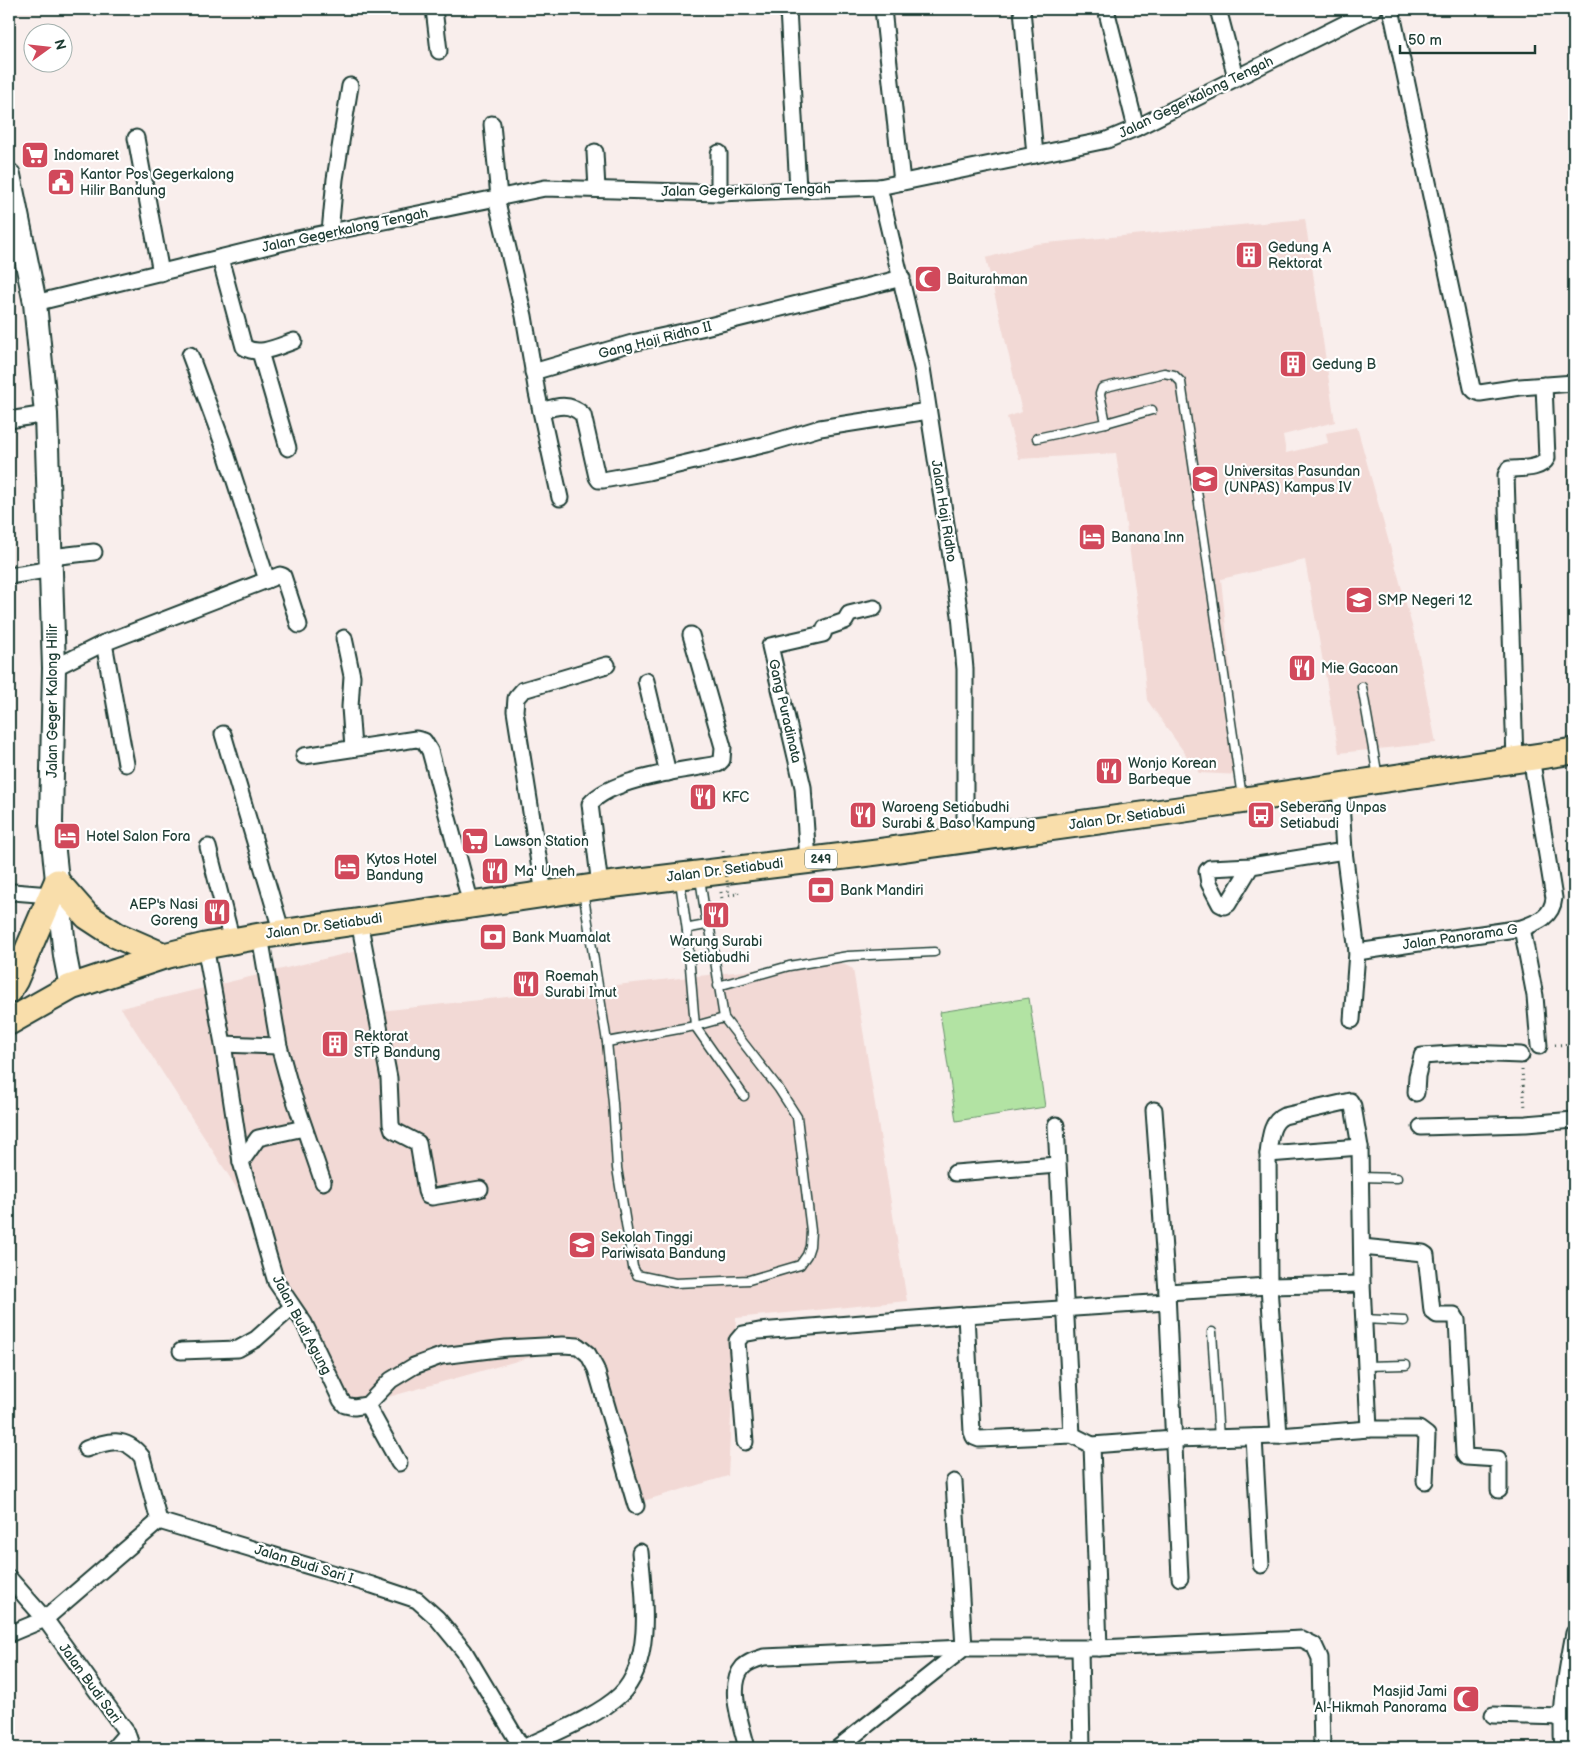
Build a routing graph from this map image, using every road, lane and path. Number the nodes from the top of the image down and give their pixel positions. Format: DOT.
graph roads {
  1 [pos="434,9"];
  2 [pos="788,9"];
  3 [pos="884,9"];
  4 [pos="1022,9"];
  5 [pos="1106,9"];
  6 [pos="1218,9"];
  7 [pos="1374,9"];
  8 [pos="1391,9"];
  9 [pos="439,51"];
  10 [pos="1236,77"];
  11 [pos="350,86"];
  12 [pos="492,124"];
  13 [pos="1136,128"];
  14 [pos="136,138"];
  15 [pos="595,152"];
  16 [pos="718,153"];
  17 [pos="1035,155"];
  18 [pos="9,175"];
  19 [pos="902,182"];
  20 [pos="879,187"];
  21 [pos="597,189"];
  22 [pos="798,189"];
  23 [pos="719,193"];
  24 [pos="497,198"];
  25 [pos="330,232"];
  26 [pos="220,258"];
  27 [pos="161,273"];
  28 [pos="902,278"];
  29 [pos="35,303"];
  30 [pos="294,341"];
  31 [pos="260,352"];
  32 [pos="190,355"];
  33 [pos="533,372"];
  34 [pos="1574,383"];
  35 [pos="1544,385"];
  36 [pos="1152,410"];
  37 [pos="541,411"];
  38 [pos="928,411"];
  39 [pos="46,414"];
  40 [pos="9,420"];
  41 [pos="1106,423"];
  42 [pos="1037,438"];
  43 [pos="288,448"];
  44 [pos="560,498"];
  45 [pos="94,552"];
  46 [pos="52,563"];
  47 [pos="9,576"];
  48 [pos="267,580"];
  49 [pos="874,608"];
  50 [pos="299,625"];
  51 [pos="691,635"];
  52 [pos="344,638"];
  53 [pos="104,643"];
  54 [pos="607,665"];
  55 [pos="54,668"];
  56 [pos="646,681"];
  57 [pos="1362,687"];
  58 [pos="223,734"];
  59 [pos="353,748"];
  60 [pos="1574,751"];
  61 [pos="304,756"];
  62 [pos="1523,759"];
  63 [pos="126,764"];
  64 [pos="668,773"];
  65 [pos="1378,781"];
  66 [pos="1340,787"];
  67 [pos="1243,801"];
  68 [pos="965,839"];
  69 [pos="208,847"];
  70 [pos="723,851"];
  71 [pos="1344,851"];
  72 [pos="808,860"];
  73 [pos="1251,866"];
  74 [pos="689,874"];
  75 [pos="591,888"];
  76 [pos="54,889"];
  77 [pos="721,892"];
  78 [pos="9,894"];
  79 [pos="544,894"];
  80 [pos="729,895"];
  81 [pos="722,899"];
  82 [pos="471,904"];
  83 [pos="359,921"];
  84 [pos="707,926"];
  85 [pos="1522,928"];
  86 [pos="687,930"];
  87 [pos="271,934"];
  88 [pos="232,941"];
  89 [pos="205,946"];
  90 [pos="934,952"];
  91 [pos="1357,952"];
  92 [pos="164,956"];
  93 [pos="71,986"];
  94 [pos="718,986"];
  95 [pos="9,990"];
  96 [pos="724,1018"];
  97 [pos="1352,1020"];
  98 [pos="9,1022"];
  99 [pos="695,1026"];
  100 [pos="607,1042"];
  101 [pos="223,1044"];
  102 [pos="1574,1044"];
  103 [pos="278,1046"];
  104 [pos="1539,1046"];
  105 [pos="1521,1055"];
  106 [pos="1416,1093"];
  107 [pos="744,1096"];
  108 [pos="1154,1110"];
  109 [pos="1574,1120"];
  110 [pos="1526,1124"];
  111 [pos="1056,1125"];
  112 [pos="1421,1127"];
  113 [pos="304,1128"];
  114 [pos="1360,1148"];
  115 [pos="1268,1154"];
  116 [pos="241,1162"];
  117 [pos="1058,1165"];
  118 [pos="955,1173"];
  119 [pos="1361,1177"];
  120 [pos="1397,1178"];
  121 [pos="323,1182"];
  122 [pos="480,1189"];
  123 [pos="1362,1247"];
  124 [pos="1362,1284"];
  125 [pos="1269,1286"];
  126 [pos="1167,1297"];
  127 [pos="292,1307"];
  128 [pos="1066,1308"];
  129 [pos="966,1315"];
  130 [pos="1364,1319"];
  131 [pos="1404,1321"];
  132 [pos="1212,1332"];
  133 [pos="181,1351"];
  134 [pos="1406,1365"];
  135 [pos="1367,1366"];
  136 [pos="367,1405"];
  137 [pos="1369,1429"];
  138 [pos="1072,1435"];
  139 [pos="1279,1436"];
  140 [pos="1254,1437"];
  141 [pos="1219,1438"];
  142 [pos="1174,1440"];
  143 [pos="744,1442"];
  144 [pos="1092,1445"];
  145 [pos="86,1449"];
  146 [pos="399,1463"];
  147 [pos="1425,1481"];
  148 [pos="954,1482"];
  149 [pos="1498,1490"];
  150 [pos="636,1506"];
  151 [pos="159,1522"];
  152 [pos="640,1552"];
  153 [pos="1261,1564"];
  154 [pos="9,1578"];
  155 [pos="1180,1578"];
  156 [pos="45,1619"];
  157 [pos="1574,1633"];
  158 [pos="9,1634"];
  159 [pos="964,1648"];
  160 [pos="1099,1648"];
  161 [pos="1080,1649"];
  162 [pos="1493,1715"];
  163 [pos="1562,1717"];
  164 [pos="127,1733"];
  165 [pos="1567,1742"];
  166 [pos="114,1748"];
  167 [pos="132,1748"];
  168 [pos="523,1748"];
  169 [pos="747,1748"];
  170 [pos="838,1748"];
  171 [pos="1082,1748"];
  172 [pos="1322,1748"];
  1 -- 9 [label="street"];
  2 -- 22 [label="street"];
  3 -- 19 [label="street"];
  4 -- 17 [label="street"];
  5 -- 13 [label="street"];
  6 -- 10 [label="street"];
  7 -- 10 [label="street, Jalan Gegerkalong Tengah"];
  8 -- 35 [label="street"];
  10 -- 13 [label="street, Jalan Gegerkalong Tengah"];
  11 -- 25 [label="street"];
  12 -- 24 [label="street"];
  13 -- 17 [label="street, Jalan Gegerkalong Tengah"];
  14 -- 27 [label="street"];
  15 -- 21 [label="street"];
  16 -- 23 [label="street"];
  17 -- 19 [label="street, Jalan Gegerkalong Tengah"];
  18 -- 29 [label="main road, Jalan Geger Kalong Hilir"];
  19 -- 20 [label="street, Jalan Gegerkalong Tengah"];
  20 -- 22 [label="street, Jalan Gegerkalong Tengah"];
  20 -- 28 [label="street, Jalan Haji Ridho"];
  21 -- 23 [label="street, Jalan Gegerkalong Tengah"];
  21 -- 24 [label="street, Jalan Gegerkalong Tengah"];
  22 -- 23 [label="street, Jalan Gegerkalong Tengah"];
  24 -- 25 [label="street, Jalan Gegerkalong Tengah"];
  24 -- 33 [label="street"];
  25 -- 26 [label="street, Jalan Gegerkalong Tengah"];
  26 -- 27 [label="street, Jalan Gegerkalong Tengah"];
  26 -- 31 [label="street"];
  27 -- 29 [label="street, Jalan Gegerkalong Tengah"];
  28 -- 33 [label="street, Gang Haji Ridho II"];
  28 -- 38 [label="street, Jalan Haji Ridho"];
  29 -- 39 [label="main road, Jalan Geger Kalong Hilir"];
  30 -- 31 [label="street"];
  31 -- 43 [label="street"];
  32 -- 48 [label="street"];
  33 -- 37 [label="street"];
  34 -- 35 [label="street"];
  35 -- 62 [label="street, Jalan Panorama G"];
  36 -- 41 [label="lane"];
  37 -- 38 [label="street"];
  37 -- 44 [label="street"];
  38 -- 68 [label="street, Jalan Haji Ridho"];
  39 -- 40 [label="street"];
  39 -- 46 [label="main road, Jalan Geger Kalong Hilir"];
  41 -- 42 [label="lane"];
  41 -- 67 [label="lane"];
  45 -- 46 [label="street"];
  46 -- 47 [label="street"];
  46 -- 55 [label="main road, Jalan Geger Kalong Hilir"];
  48 -- 50 [label="street"];
  48 -- 53 [label="street"];
  49 -- 72 [label="street, Gang Puradinata"];
  51 -- 64 [label="street"];
  52 -- 59 [label="street"];
  53 -- 55 [label="street"];
  53 -- 63 [label="street"];
  54 -- 79 [label="street"];
  55 -- 76 [label="main road, Jalan Geger Kalong Hilir"];
  56 -- 64 [label="street"];
  57 -- 65 [label="lane"];
  58 -- 87 [label="street"];
  59 -- 61 [label="street"];
  59 -- 82 [label="street"];
  60 -- 62 [label="main road, Jalan Dr. Setiabudi / 249"];
  62 -- 65 [label="main road, Jalan Dr. Setiabudi / 249"];
  62 -- 85 [label="street, Jalan Panorama G"];
  64 -- 75 [label="street"];
  65 -- 66 [label="main road, Jalan Dr. Setiabudi / 249"];
  66 -- 67 [label="main road, Jalan Dr. Setiabudi / 249"];
  66 -- 71 [label="street"];
  67 -- 68 [label="main road, Jalan Dr. Setiabudi / 249"];
  68 -- 72 [label="main road, Jalan Dr. Setiabudi / 249"];
  69 -- 88 [label="street"];
  70 -- 80 [label="path, bridge"];
  71 -- 73 [label="street"];
  71 -- 91 [label="street"];
  72 -- 74 [label="main road, Jalan Dr. Setiabudi / 249"];
  74 -- 75 [label="main road, Jalan Dr. Setiabudi / 249"];
  74 -- 84 [label="lane"];
  74 -- 86 [label="lane"];
  75 -- 79 [label="main road, Jalan Dr. Setiabudi / 249"];
  75 -- 100 [label="lane"];
  76 -- 78 [label="street"];
  76 -- 92 [label="main road"];
  76 -- 93 [label="main road, Jalan Geger Kalong Hilir"];
  76 -- 95 [label="main road"];
  77 -- 81 [label="path"];
  79 -- 82 [label="main road, Jalan Dr. Setiabudi / 249"];
  82 -- 83 [label="main road, Jalan Dr. Setiabudi / 249"];
  83 -- 87 [label="main road, Jalan Dr. Setiabudi / 249"];
  83 -- 122 [label="street"];
  84 -- 86 [label="lane"];
  84 -- 94 [label="lane"];
  85 -- 91 [label="street, Jalan Panorama G"];
  85 -- 104 [label="street"];
  86 -- 99 [label="lane"];
  87 -- 88 [label="main road, Jalan Dr. Setiabudi / 249"];
  87 -- 103 [label="street"];
  88 -- 89 [label="main road, Jalan Dr. Setiabudi / 249"];
  89 -- 92 [label="main road, Jalan Dr. Setiabudi / 249"];
  89 -- 101 [label="street, Jalan Budi Agung"];
  90 -- 94 [label="lane"];
  91 -- 97 [label="street"];
  92 -- 93 [label="main road, Jalan Dr. Setiabudi / 249"];
  93 -- 98 [label="main road, Jalan Dr. Setiabudi / 249"];
  94 -- 96 [label="lane"];
  96 -- 99 [label="lane"];
  96 -- 100 [label="lane"];
  99 -- 100 [label="lane"];
  99 -- 107 [label="lane"];
  101 -- 103 [label="street"];
  101 -- 116 [label="street, Jalan Budi Agung"];
  102 -- 104 [label="path"];
  103 -- 113 [label="street"];
  105 -- 106 [label="street"];
  105 -- 110 [label="path"];
  108 -- 126 [label="street"];
  109 -- 110 [label="street"];
  110 -- 112 [label="street"];
  111 -- 117 [label="street"];
  113 -- 116 [label="street"];
  113 -- 121 [label="street"];
  114 -- 115 [label="street"];
  114 -- 115 [label="street"];
  114 -- 119 [label="street"];
  115 -- 125 [label="street"];
  116 -- 127 [label="street, Jalan Budi Agung"];
  117 -- 118 [label="street"];
  117 -- 128 [label="street"];
  119 -- 120 [label="lane"];
  119 -- 123 [label="street"];
  123 -- 124 [label="street"];
  123 -- 149 [label="street"];
  124 -- 125 [label="street"];
  124 -- 130 [label="street"];
  125 -- 126 [label="street"];
  125 -- 139 [label="street"];
  126 -- 128 [label="street"];
  126 -- 142 [label="street"];
  127 -- 133 [label="street"];
  127 -- 136 [label="street, Jalan Budi Agung"];
  128 -- 129 [label="street"];
  128 -- 138 [label="street"];
  129 -- 138 [label="street"];
  129 -- 143 [label="street"];
  130 -- 131 [label="lane"];
  130 -- 135 [label="street"];
  132 -- 141 [label="lane"];
  134 -- 135 [label="lane"];
  135 -- 137 [label="street"];
  136 -- 146 [label="street"];
  136 -- 150 [label="street"];
  137 -- 139 [label="street"];
  137 -- 147 [label="street"];
  138 -- 144 [label="street"];
  139 -- 140 [label="street"];
  140 -- 141 [label="street"];
  140 -- 153 [label="street"];
  141 -- 142 [label="street"];
  142 -- 144 [label="street"];
  142 -- 155 [label="street"];
  144 -- 160 [label="street"];
  145 -- 151 [label="street"];
  148 -- 159 [label="street"];
  151 -- 156 [label="street"];
  151 -- 168 [label="street, Jalan Budi Sari I"];
  152 -- 168 [label="street"];
  154 -- 156 [label="street, Jalan Budi Sari"];
  156 -- 158 [label="street"];
  156 -- 164 [label="street, Jalan Budi Sari"];
  157 -- 163 [label="street"];
  159 -- 161 [label="street"];
  159 -- 169 [label="street"];
  159 -- 170 [label="street"];
  160 -- 161 [label="street"];
  160 -- 172 [label="street"];
  161 -- 171 [label="street"];
  162 -- 163 [label="street"];
  163 -- 165 [label="street"];
  164 -- 166 [label="street"];
  164 -- 167 [label="street, Jalan Budi Sari"];
}
